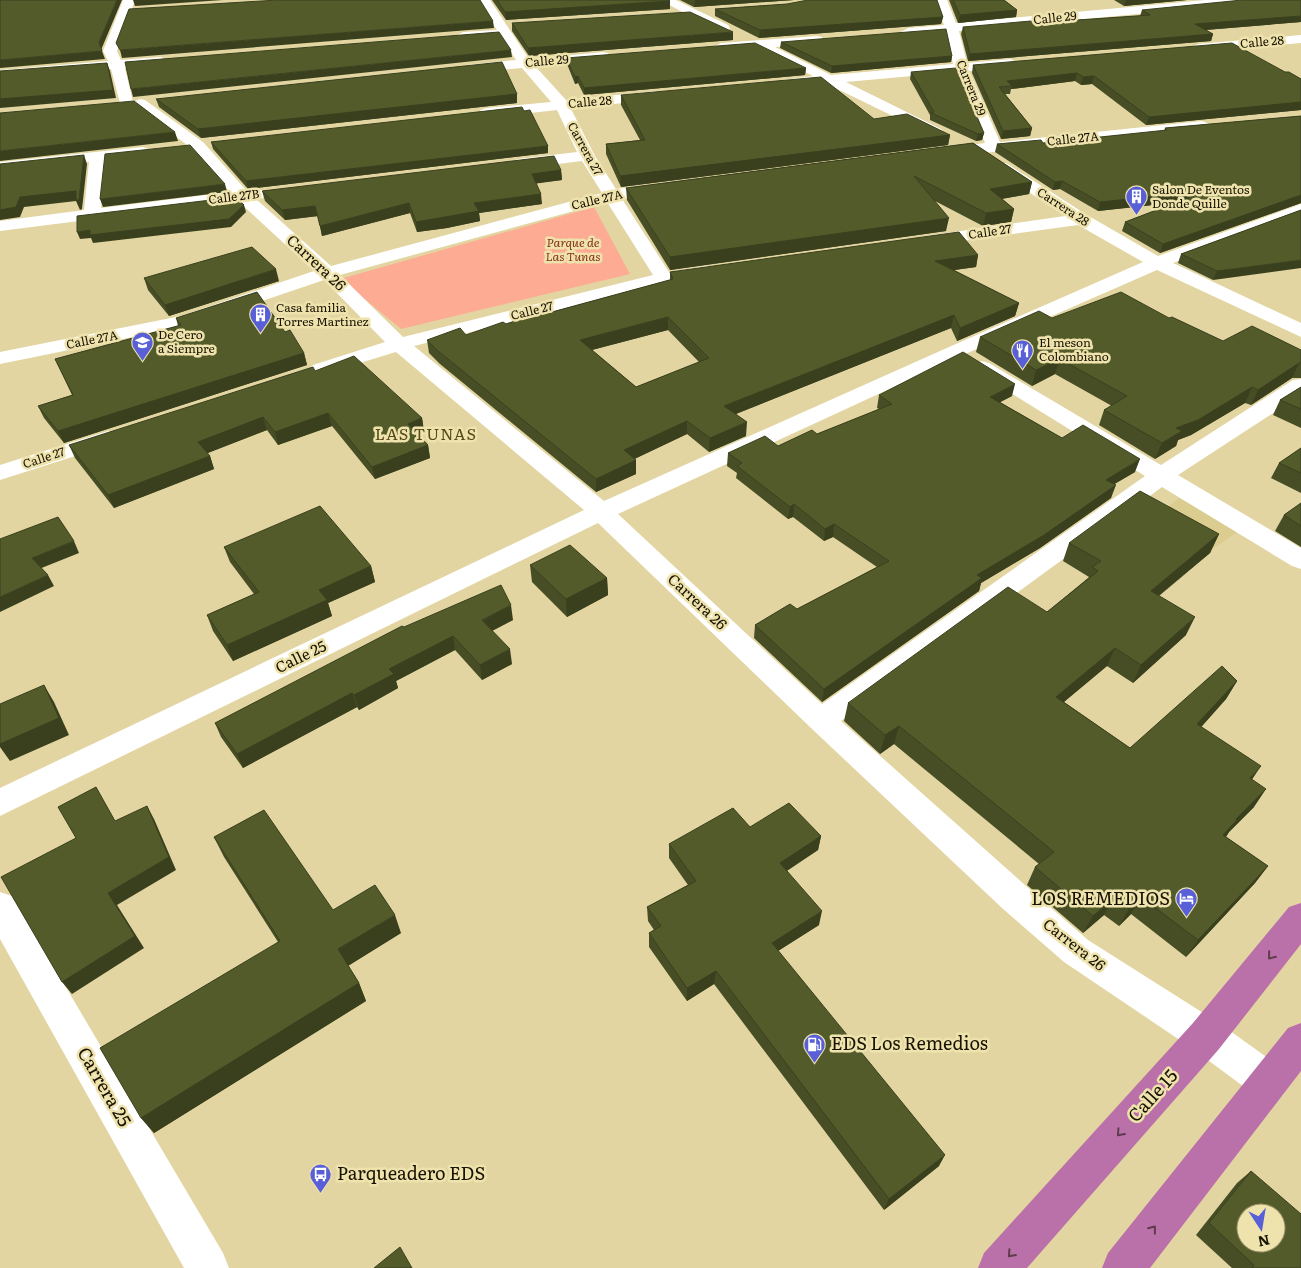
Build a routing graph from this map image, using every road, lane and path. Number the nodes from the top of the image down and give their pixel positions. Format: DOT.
graph roads {
  1 [pos="484,0"];
  2 [pos="941,0"];
  3 [pos="1244,0"];
  4 [pos="127,6"];
  5 [pos="669,7"];
  6 [pos="143,11"];
  7 [pos="720,11"];
  8 [pos="691,13"];
  9 [pos="507,28"];
  10 [pos="952,29"];
  11 [pos="894,33"];
  12 [pos="448,38"];
  13 [pos="827,39"];
  14 [pos="1301,39"];
  15 [pos="759,44"];
  16 [pos="710,48"];
  17 [pos="1184,49"];
  18 [pos="612,56"];
  19 [pos="176,60"];
  20 [pos="524,62"];
  21 [pos="1029,62"];
  22 [pos="117,65"];
  23 [pos="961,68"];
  24 [pos="455,70"];
  25 [pos="0,74"];
  26 [pos="830,79"];
  27 [pos="772,84"];
  28 [pos="667,94"];
  29 [pos="561,104"];
  30 [pos="473,114"];
  31 [pos="1222,124"];
  32 [pos="994,146"];
  33 [pos="974,148"];
  34 [pos="157,150"];
  35 [pos="925,155"];
  36 [pos="588,156"];
  37 [pos="98,157"];
  38 [pos="499,166"];
  39 [pos="0,167"];
  40 [pos="680,186"];
  41 [pos="272,192"];
  42 [pos="612,195"];
  43 [pos="242,196"];
  44 [pos="1301,209"];
  45 [pos="92,215"];
  46 [pos="1081,219"];
  47 [pos="0,226"];
  48 [pos="906,244"];
  49 [pos="1157,264"];
  50 [pos="722,270"];
  51 [pos="327,273"];
  52 [pos="664,278"];
  53 [pos="1301,330"];
  54 [pos="399,344"];
  55 [pos="956,351"];
  56 [pos="0,358"];
  57 [pos="304,375"];
  58 [pos="1301,385"];
  59 [pos="124,433"];
  60 [pos="0,473"];
  61 [pos="1161,476"];
  62 [pos="601,512"];
  63 [pos="1301,560"];
  64 [pos="821,720"];
  65 [pos="0,803"];
  66 [pos="0,907"];
  67 [pos="1301,918"];
  68 [pos="1206,1036"];
  69 [pos="1301,1041"];
  70 [pos="1270,1082"];
  71 [pos="208,1268"];
  72 [pos="999,1268"];
  73 [pos="1123,1268"];
  1 -- 9 [label="street, Carrera 27"];
  2 -- 10 [label="street, Carrera 29"];
  3 -- 10 [label="street, Calle 29"];
  4 -- 6 [label="street"];
  4 -- 22 [label="street, Carrera 26"];
  5 -- 8 [label="street, Carrera 28"];
  7 -- 8 [label="street"];
  8 -- 15 [label="street, Carrera 28"];
  9 -- 12 [label="street"];
  9 -- 20 [label="street, Carrera 27"];
  10 -- 11 [label="street, Calle 29"];
  10 -- 23 [label="street, Carrera 29"];
  13 -- 15 [label="street"];
  14 -- 17 [label="street, Calle 28"];
  15 -- 16 [label="street"];
  15 -- 26 [label="street, Carrera 28"];
  18 -- 20 [label="street, Calle 29"];
  19 -- 22 [label="street"];
  20 -- 24 [label="street, Calle 29"];
  20 -- 29 [label="street, Carrera 27"];
  21 -- 23 [label="street"];
  22 -- 25 [label="street"];
  22 -- 43 [label="street, Carrera 26"];
  23 -- 26 [label="street"];
  23 -- 32 [label="street, Carrera 29"];
  26 -- 27 [label="street"];
  26 -- 33 [label="street, Carrera 28"];
  28 -- 29 [label="street, Calle 28"];
  29 -- 30 [label="street, Calle 28"];
  29 -- 36 [label="street, Carrera 27"];
  31 -- 32 [label="street, Calle 27A"];
  32 -- 33 [label="street, Calle 27A"];
  33 -- 35 [label="street, Calle 27A"];
  33 -- 46 [label="street, Carrera 28"];
  34 -- 37 [label="street"];
  36 -- 38 [label="street"];
  36 -- 42 [label="street, Carrera 27"];
  37 -- 39 [label="street"];
  37 -- 45 [label="street"];
  40 -- 42 [label="street, Calle 27A"];
  41 -- 43 [label="street, Calle 27B"];
  42 -- 51 [label="street, Calle 27A"];
  42 -- 52 [label="street, Carrera 27"];
  43 -- 45 [label="street, Calle 27B"];
  43 -- 51 [label="street, Carrera 26"];
  44 -- 49 [label="street, Calle 25"];
  45 -- 47 [label="street, Calle 27B"];
  46 -- 48 [label="street, Calle 27"];
  46 -- 49 [label="street, Carrera 28"];
  49 -- 53 [label="street, Carrera 28"];
  49 -- 55 [label="street, Calle 25"];
  50 -- 52 [label="street, Calle 27"];
  51 -- 54 [label="street, Carrera 26"];
  51 -- 56 [label="street, Calle 27A"];
  52 -- 54 [label="street, Calle 27"];
  54 -- 57 [label="street, Calle 27"];
  54 -- 62 [label="street, Carrera 26"];
  55 -- 61 [label="street"];
  55 -- 62 [label="street, Calle 25"];
  58 -- 61 [label="street"];
  59 -- 60 [label="street, Calle 27"];
  61 -- 63 [label="street"];
  61 -- 64 [label="street"];
  62 -- 64 [label="street, Carrera 26"];
  62 -- 65 [label="street, Calle 25"];
  64 -- 68 [label="street, Carrera 26"];
  66 -- 71 [label="street, Carrera 25"];
  67 -- 68 [label="highway, Calle 15, one-way"];
  68 -- 70 [label="street, Carrera 26"];
  68 -- 72 [label="highway, Calle 15, one-way"];
  69 -- 70 [label="highway"];
  73 -- 70 [label="highway, one-way"];
}
